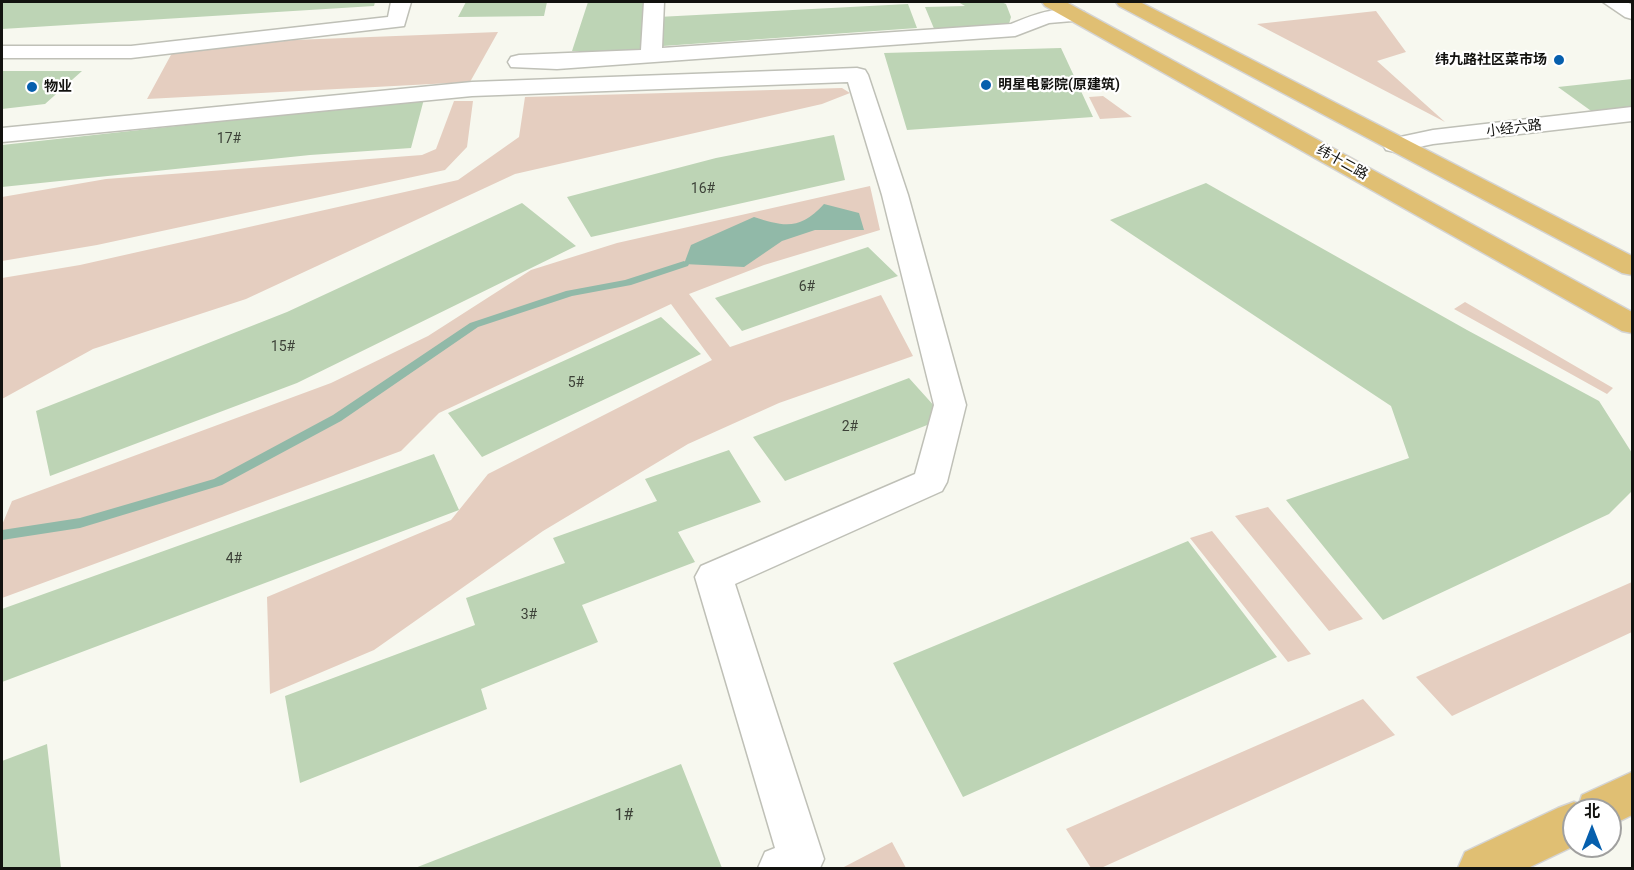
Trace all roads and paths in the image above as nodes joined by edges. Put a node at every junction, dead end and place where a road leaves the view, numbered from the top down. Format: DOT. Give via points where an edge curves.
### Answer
graph roads {
  1 [pos="401,2"];
  2 [pos="654,2"];
  3 [pos="1052,2"];
  4 [pos="1126,2"];
  5 [pos="1613,2"];
  6 [pos="1632,13"];
  7 [pos="1077,16"];
  8 [pos="2,52"];
  9 [pos="651,54"];
  10 [pos="519,62"];
  11 [pos="1632,114"];
  12 [pos="2,135"];
  13 [pos="1395,145"];
  14 [pos="1632,267"];
  15 [pos="1632,324"];
  16 [pos="1562,829"];
  17 [pos="781,868"];
  18 [pos="1481,868"];
  1 -- 8 [label="street" via="397,22 131,52"];
  2 -- 9 [label="street"];
  3 -- 7 [label="main road, 纬十二路"];
  4 -- 13 [label="main road"];
  5 -- 6 [label="street"];
  7 -- 9 [label="street" via="1046,17 1015,30"];
  7 -- 15 [label="main road, 纬十二路"];
  9 -- 10 [label="street"];
  11 -- 13 [label="street, 小经六路" via="1433,137"];
  12 -- 17 [label="street" via="472,89 857,75 895,195 950,405 930,482 714,577 801,859"];
  13 -- 14 [label="main road"];
  16 -- 18 [label="main road"];
}
